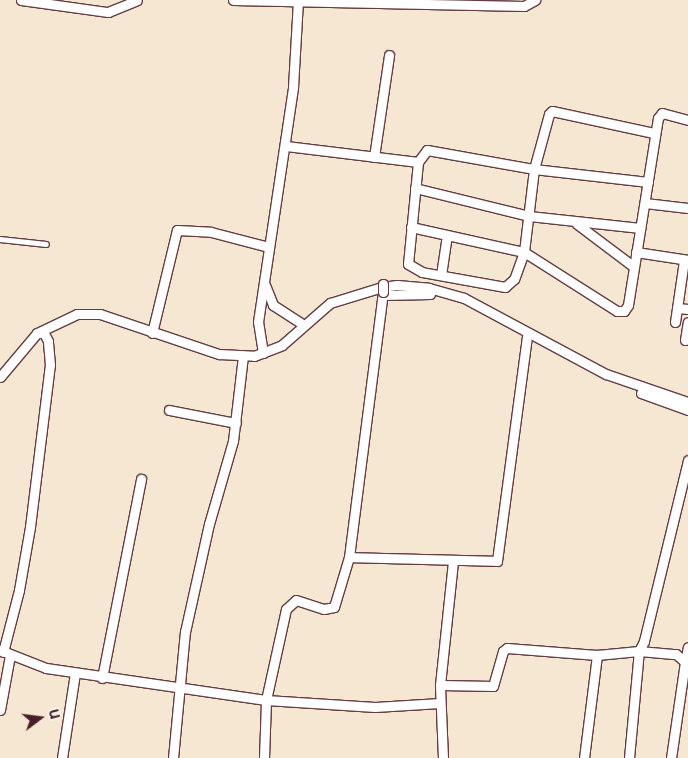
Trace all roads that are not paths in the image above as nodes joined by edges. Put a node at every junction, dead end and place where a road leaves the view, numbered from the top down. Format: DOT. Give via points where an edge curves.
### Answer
graph roads {
  1 [pos="22,0"];
  2 [pos="137,0"];
  3 [pos="234,0"];
  4 [pos="535,0"];
  5 [pos="298,1"];
  6 [pos="389,55"];
  7 [pos="688,120"];
  8 [pos="654,134"];
  9 [pos="286,146"];
  10 [pos="374,157"];
  11 [pos="418,162"];
  12 [pos="534,169"];
  13 [pos="648,182"];
  14 [pos="415,188"];
  15 [pos="645,203"];
  16 [pos="688,208"];
  17 [pos="530,216"];
  18 [pos="576,223"];
  19 [pos="411,227"];
  20 [pos="640,228"];
  21 [pos="447,235"];
  22 [pos="0,239"];
  23 [pos="46,244"];
  24 [pos="269,247"];
  25 [pos="524,252"];
  26 [pos="636,252"];
  27 [pos="686,260"];
  28 [pos="632,266"];
  29 [pos="441,275"];
  30 [pos="264,279"];
  31 [pos="383,289"];
  32 [pos="677,308"];
  33 [pos="688,309"];
  34 [pos="674,322"];
  35 [pos="688,322"];
  36 [pos="302,324"];
  37 [pos="152,333"];
  38 [pos="43,336"];
  39 [pos="527,336"];
  40 [pos="685,340"];
  41 [pos="263,353"];
  42 [pos="243,356"];
  43 [pos="0,377"];
  44 [pos="688,402"];
  45 [pos="169,410"];
  46 [pos="688,410"];
  47 [pos="236,423"];
  48 [pos="688,460"];
  49 [pos="141,479"];
  50 [pos="349,557"];
  51 [pos="453,561"];
  52 [pos="688,647"];
  53 [pos="638,651"];
  54 [pos="4,652"];
  55 [pos="597,655"];
  56 [pos="685,662"];
  57 [pos="75,674"];
  58 [pos="102,678"];
  59 [pos="440,686"];
  60 [pos="178,687"];
  61 [pos="266,700"];
  62 [pos="440,703"];
  63 [pos="0,710"];
  64 [pos="62,758"];
  65 [pos="173,758"];
  66 [pos="264,758"];
  67 [pos="443,758"];
  68 [pos="584,758"];
  69 [pos="629,758"];
  70 [pos="671,758"];
  1 -- 2 [label="street" via="108,12"];
  3 -- 5 [label="street"];
  4 -- 5 [label="street" via="524,6"];
  5 -- 9 [label="street"];
  6 -- 10 [label="street"];
  7 -- 8 [label="street" via="662,114"];
  8 -- 12 [label="street" via="552,111"];
  8 -- 13 [label="street"];
  9 -- 10 [label="street"];
  9 -- 24 [label="street"];
  10 -- 11 [label="street"];
  11 -- 12 [label="street" via="423,153 431,149"];
  11 -- 14 [label="street"];
  12 -- 13 [label="street"];
  12 -- 17 [label="street"];
  13 -- 15 [label="street"];
  14 -- 17 [label="street"];
  14 -- 19 [label="street"];
  15 -- 16 [label="street"];
  15 -- 20 [label="street"];
  17 -- 18 [label="street"];
  17 -- 25 [label="street"];
  18 -- 20 [label="street"];
  18 -- 28 [label="street"];
  19 -- 21 [label="street"];
  19 -- 29 [label="street" via="408,264 422,272"];
  20 -- 26 [label="street"];
  21 -- 25 [label="street"];
  21 -- 29 [label="street"];
  22 -- 23 [label="lane"];
  24 -- 30 [label="street"];
  24 -- 37 [label="street" via="211,232 186,228 177,230"];
  25 -- 28 [label="street" via="620,312 628,305"];
  25 -- 29 [label="street" via="514,279 505,287"];
  26 -- 27 [label="street"];
  26 -- 28 [label="street"];
  27 -- 32 [label="street"];
  30 -- 36 [label="street" via="273,305"];
  30 -- 41 [label="street" via="258,322"];
  31 -- 36 [label="street" via="330,303"];
  31 -- 39 [label="street" via="453,299"];
  31 -- 44 [label="street" via="415,286 451,293 606,374"];
  31 -- 50 [label="street"];
  32 -- 33 [label="street"];
  32 -- 34 [label="street"];
  35 -- 40 [label="street"];
  36 -- 41 [label="street" via="282,345"];
  37 -- 38 [label="street" via="100,314 88,313 66,318"];
  37 -- 42 [label="street" via="219,354"];
  38 -- 43 [label="street"];
  38 -- 54 [label="street" via="50,365 30,526"];
  39 -- 46 [label="street" via="629,389"];
  39 -- 51 [label="street" via="497,561"];
  41 -- 42 [label="street"];
  42 -- 47 [label="street"];
  45 -- 47 [label="street"];
  47 -- 60 [label="street" via="196,578"];
  48 -- 53 [label="street" via="644,641"];
  49 -- 58 [label="street"];
  50 -- 51 [label="street"];
  50 -- 61 [label="street" via="334,607 324,609 296,600 286,609"];
  51 -- 59 [label="street"];
  52 -- 56 [label="street"];
  53 -- 55 [label="street"];
  53 -- 56 [label="street" via="676,654"];
  53 -- 69 [label="street"];
  54 -- 57 [label="street" via="46,668"];
  54 -- 63 [label="street"];
  55 -- 59 [label="street" via="507,648 493,686"];
  55 -- 68 [label="street"];
  56 -- 70 [label="street"];
  57 -- 58 [label="street"];
  57 -- 64 [label="street"];
  58 -- 60 [label="street"];
  59 -- 62 [label="street"];
  60 -- 61 [label="street"];
  60 -- 65 [label="street"];
  61 -- 62 [label="street" via="375,706"];
  61 -- 66 [label="street"];
  62 -- 67 [label="street"];
}
